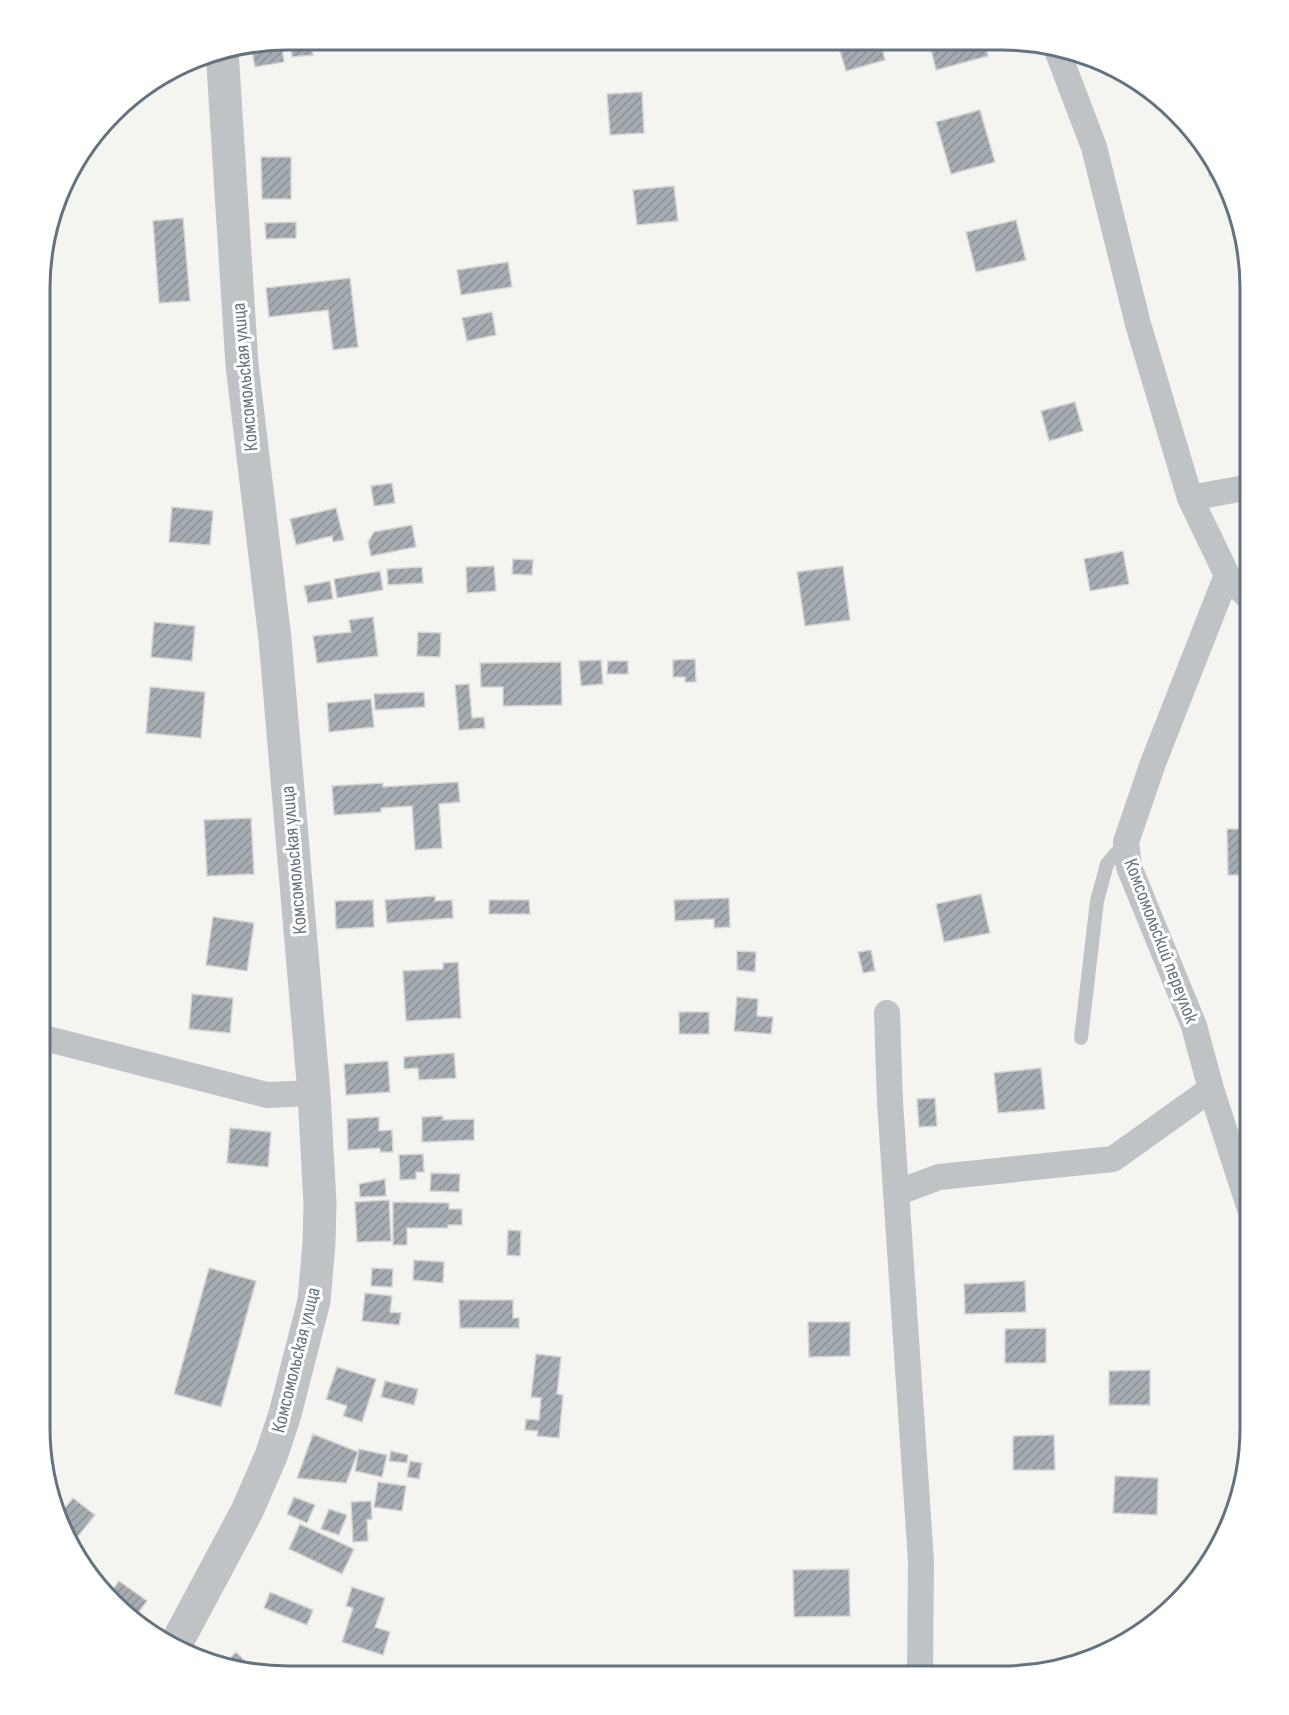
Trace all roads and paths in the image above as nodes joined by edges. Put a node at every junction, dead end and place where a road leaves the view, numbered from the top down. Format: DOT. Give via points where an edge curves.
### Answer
graph roads {
  1 [pos="1060,57"];
  2 [pos="223,59"];
  3 [pos="1240,489"];
  4 [pos="1190,498"];
  5 [pos="1227,575"];
  6 [pos="1240,589"];
  7 [pos="1126,842"];
  8 [pos="887,1013"];
  9 [pos="1081,1038"];
  10 [pos="50,1040"];
  11 [pos="1211,1089"];
  12 [pos="314,1093"];
  13 [pos="1240,1178"];
  14 [pos="897,1193"];
  15 [pos="179,1639"];
  16 [pos="920,1666"];
  1 -- 4 [label="street" via="1094,147 1138,324"];
  2 -- 12 [label="street, Комсомольская улица" via="242,365 275,639"];
  3 -- 4 [label="street"];
  4 -- 5 [label="street"];
  5 -- 6 [label="street"];
  5 -- 7 [label="street, Комсомольский переулок"];
  7 -- 9 [label="lane" via="1107,864 1097,901"];
  7 -- 11 [label="street, Комсомольский переулок" via="1129,867 1194,1026"];
  8 -- 14 [label="street"];
  10 -- 12 [label="street" via="267,1095"];
  11 -- 13 [label="street, Комсомольский переулок"];
  11 -- 14 [label="street" via="1113,1160 939,1177"];
  12 -- 15 [label="street, Комсомольская улица" via="320,1204 319,1253 311,1312 271,1456 247,1511"];
  14 -- 16 [label="street" via="921,1561"];
}
